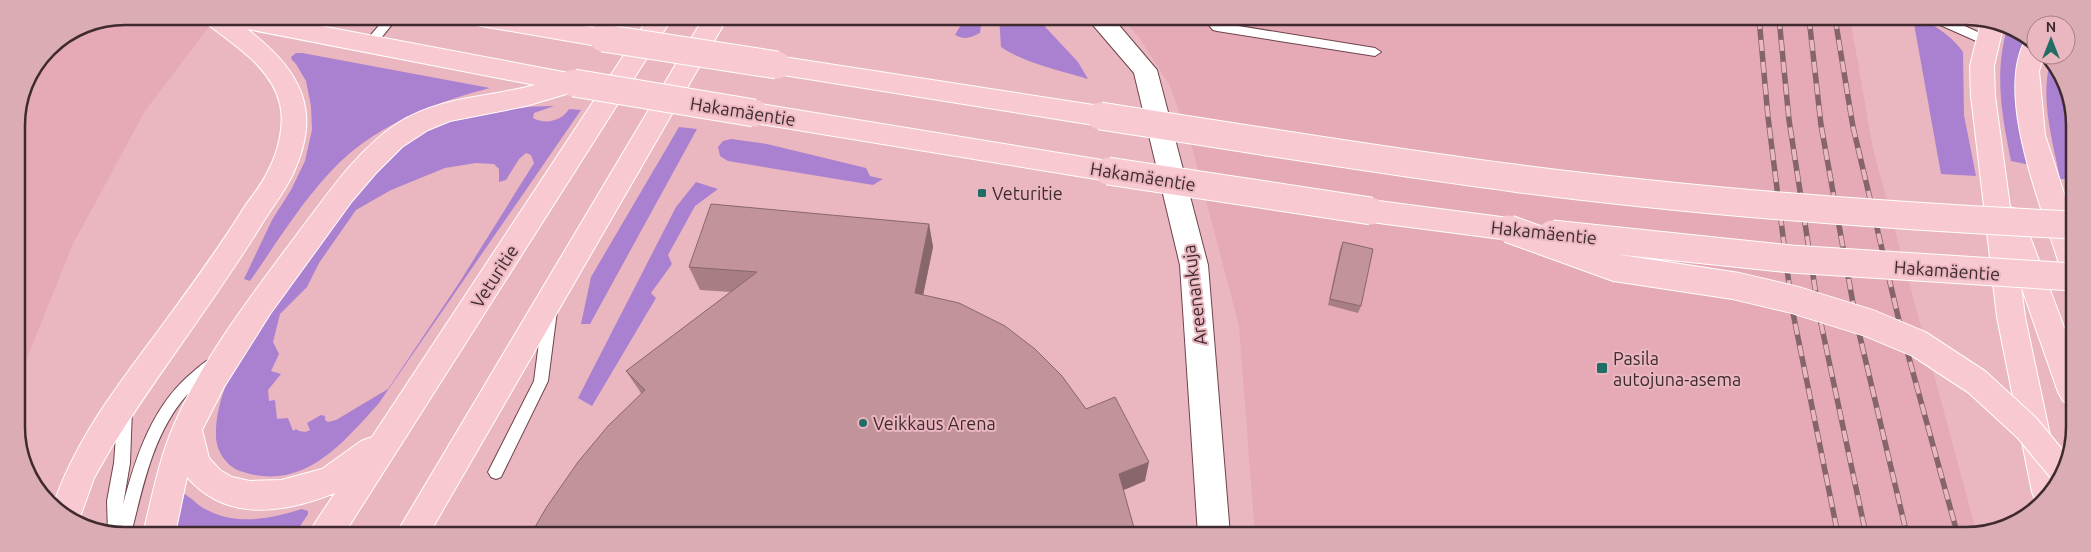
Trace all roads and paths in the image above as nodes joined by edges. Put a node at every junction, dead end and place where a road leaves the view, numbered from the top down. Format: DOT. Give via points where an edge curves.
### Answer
graph roads {
  1 [pos="225,25"];
  2 [pos="269,25"];
  3 [pos="385,25"];
  4 [pos="524,25"];
  5 [pos="581,25"];
  6 [pos="656,25"];
  7 [pos="711,25"];
  8 [pos="1105,25"];
  9 [pos="1215,25"];
  10 [pos="1964,25"];
  11 [pos="1989,31"];
  12 [pos="595,37"];
  13 [pos="369,45"];
  14 [pos="1375,52"];
  15 [pos="2029,65"];
  16 [pos="574,83"];
  17 [pos="1992,165"];
  18 [pos="2066,225"];
  19 [pos="1509,229"];
  20 [pos="2066,242"];
  21 [pos="2066,277"];
  22 [pos="552,298"];
  23 [pos="231,348"];
  24 [pos="2066,374"];
  25 [pos="126,400"];
  26 [pos="187,428"];
  27 [pos="387,439"];
  28 [pos="2058,465"];
  29 [pos="496,472"];
  30 [pos="2046,487"];
  31 [pos="67,508"];
  32 [pos="116,527"];
  33 [pos="124,527"];
  34 [pos="161,527"];
  35 [pos="330,527"];
  36 [pos="416,527"];
  37 [pos="1213,527"];
  1 -- 25 [label="main road" via="257,48 286,83 293,105 288,152 278,177 231,252"];
  2 -- 13 [label="main road, Hakamäentie"];
  3 -- 13 [label="lane"];
  4 -- 12 [label="main road"];
  5 -- 12 [label="main road"];
  6 -- 27 [label="main road, Veturitie"];
  7 -- 22 [label="main road"];
  8 -- 37 [label="street, Areenankuja" via="1145,70 1194,265"];
  9 -- 14 [label="lane"];
  10 -- 11 [label="lane"];
  11 -- 17 [label="main road" via="1982,66"];
  12 -- 18 [label="main road, bridge" via="1523,179 1778,206"];
  13 -- 16 [label="main road, Hakamäentie"];
  15 -- 20 [label="main road" via="2032,135"];
  16 -- 19 [label="main road, Hakamäentie, bridge" via="1108,170"];
  16 -- 23 [label="main road" via="465,108 407,130 372,160 331,209"];
  17 -- 24 [label="main road"];
  17 -- 30 [label="main road" via="2011,317"];
  19 -- 21 [label="main road, Hakamäentie, bridge" via="1790,259"];
  19 -- 28 [label="main road, bridge" via="1618,268 1736,286 1795,300 1869,323 1919,344 1977,382 2027,428"];
  22 -- 29 [label="lane" via="541,381"];
  22 -- 36 [label="main road"];
  23 -- 26 [label="main road"];
  23 -- 33 [label="lane" via="180,392 164,416 145,460"];
  25 -- 31 [label="main road" via="95,447 74,487"];
  25 -- 32 [label="lane" via="122,463 115,501"];
  26 -- 27 [label="main road" via="198,468 221,489 256,496 278,496 334,479"];
  26 -- 34 [label="main road" via="172,474"];
  27 -- 35 [label="main road, Veturitie"];
}
